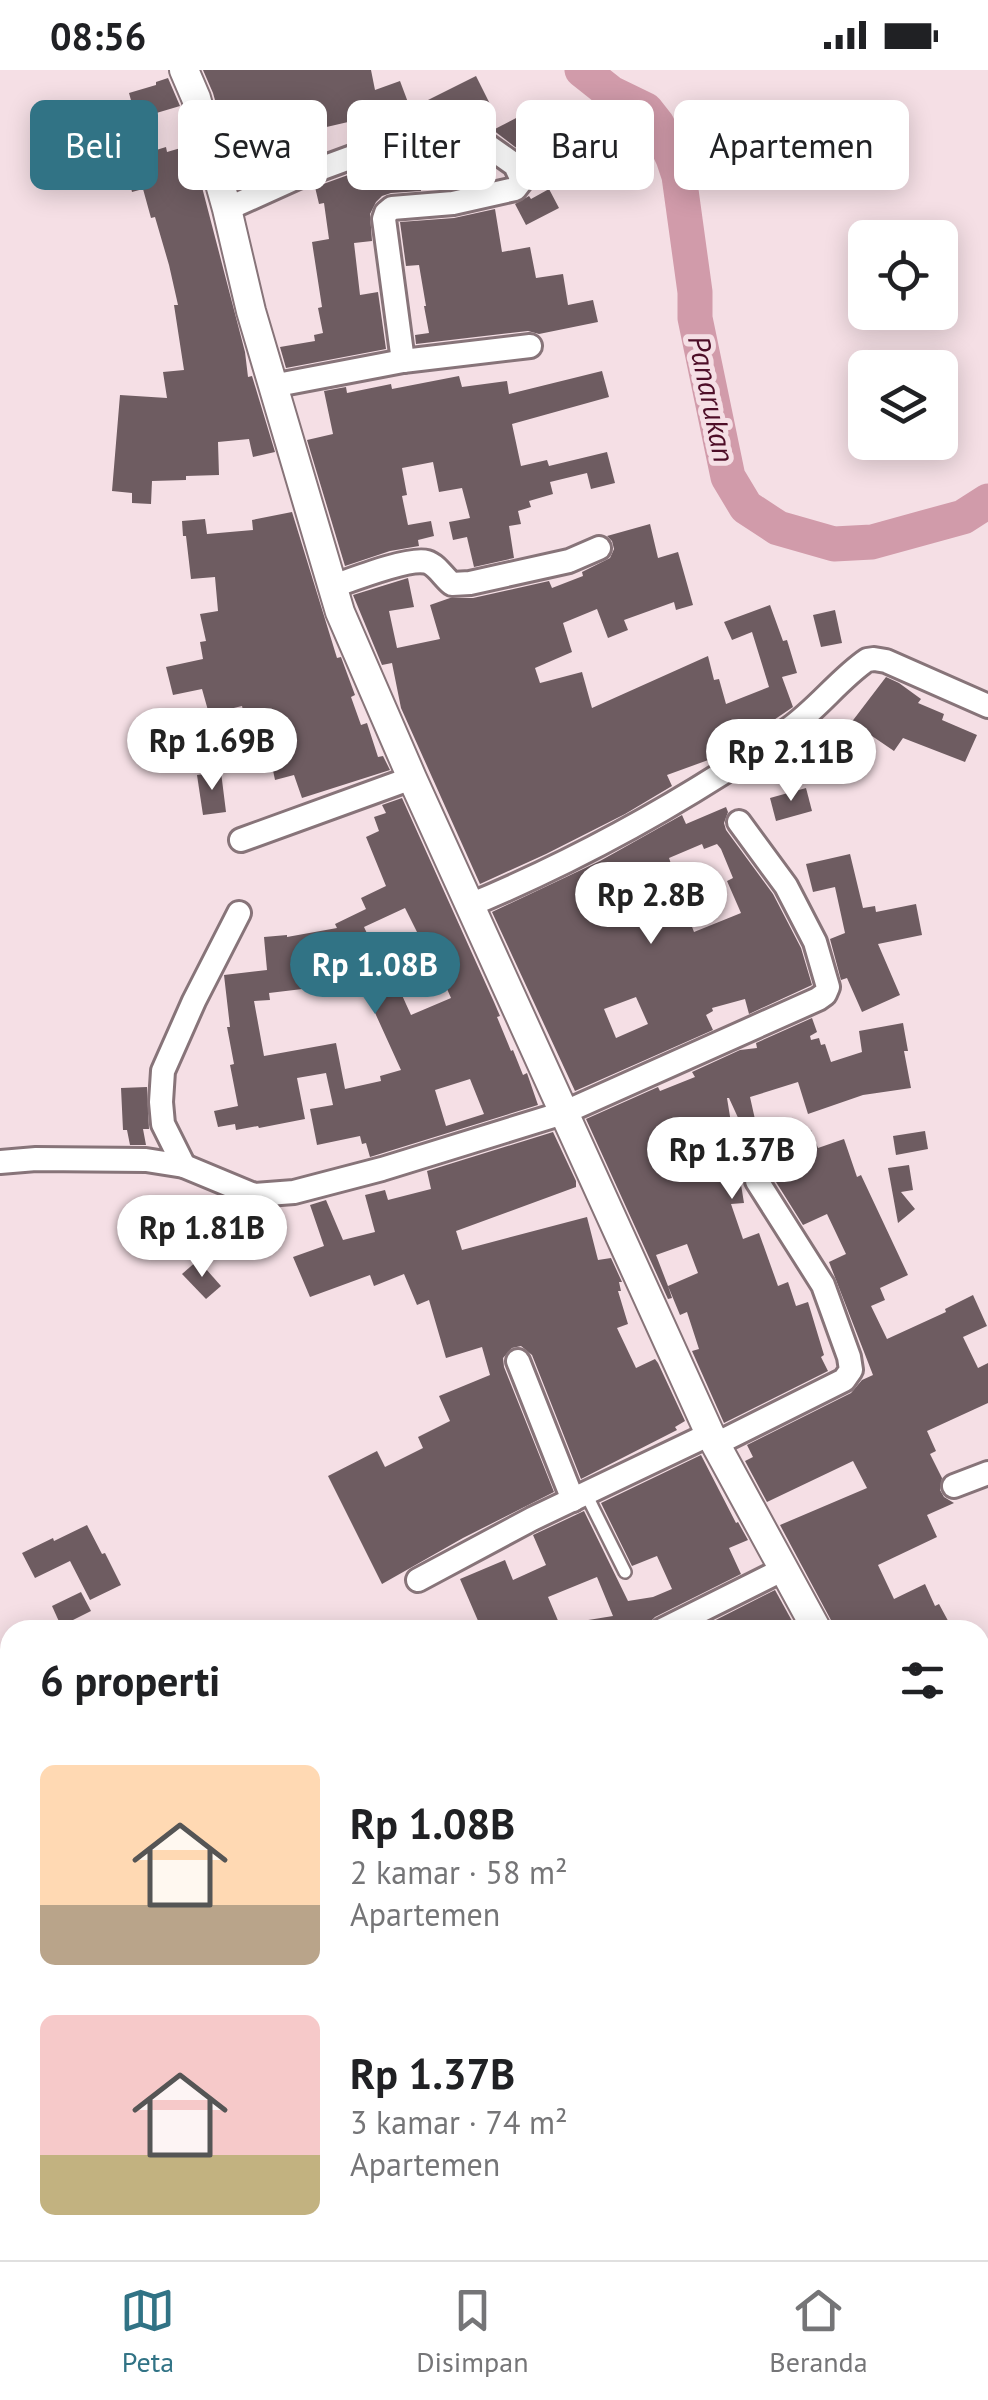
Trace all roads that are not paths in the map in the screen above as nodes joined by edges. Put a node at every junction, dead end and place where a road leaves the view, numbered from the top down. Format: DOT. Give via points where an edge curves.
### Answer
graph roads {
  1 [pos="184,70"];
  2 [pos="228,209"];
  3 [pos="530,346"];
  4 [pos="403,361"];
  5 [pos="272,386"];
  6 [pos="599,548"];
  7 [pos="331,587"];
  8 [pos="988,706"];
  9 [pos="412,778"];
  10 [pos="739,822"];
  11 [pos="242,840"];
  12 [pos="470,905"];
  13 [pos="239,913"];
  14 [pos="563,1113"];
  15 [pos="0,1162"];
  16 [pos="184,1166"];
  17 [pos="757,1181"];
  18 [pos="518,1361"];
  19 [pos="713,1439"];
  20 [pos="988,1473"];
  21 [pos="954,1486"];
  22 [pos="580,1497"];
  23 [pos="782,1570"];
  24 [pos="625,1572"];
  25 [pos="418,1580"];
  26 [pos="682,1620"];
  27 [pos="812,1620"];
  1 -- 2 [label="street"];
  2 -- 4 [label="street" via="439,125 458,126 515,165 522,180 515,189 386,213"];
  2 -- 5 [label="street"];
  3 -- 4 [label="street"];
  4 -- 5 [label="street"];
  5 -- 7 [label="street"];
  6 -- 7 [label="street" via="470,583 452,584 421,562"];
  7 -- 9 [label="street"];
  8 -- 12 [label="street" via="883,660 867,660 790,729 675,803 542,875"];
  9 -- 11 [label="street"];
  9 -- 12 [label="street"];
  10 -- 14 [label="street" via="802,914 826,994"];
  12 -- 14 [label="street"];
  13 -- 16 [label="street" via="164,1071 163,1124"];
  14 -- 16 [label="street" via="294,1192 254,1195"];
  14 -- 19 [label="street"];
  15 -- 16 [label="street" via="146,1160"];
  17 -- 19 [label="street" via="823,1285 851,1370 844,1380"];
  18 -- 22 [label="street"];
  19 -- 22 [label="street"];
  19 -- 23 [label="street"];
  20 -- 21 [label="street"];
  22 -- 24 [label="lane"];
  22 -- 25 [label="street"];
  23 -- 26 [label="street"];
  23 -- 27 [label="street"];
}
